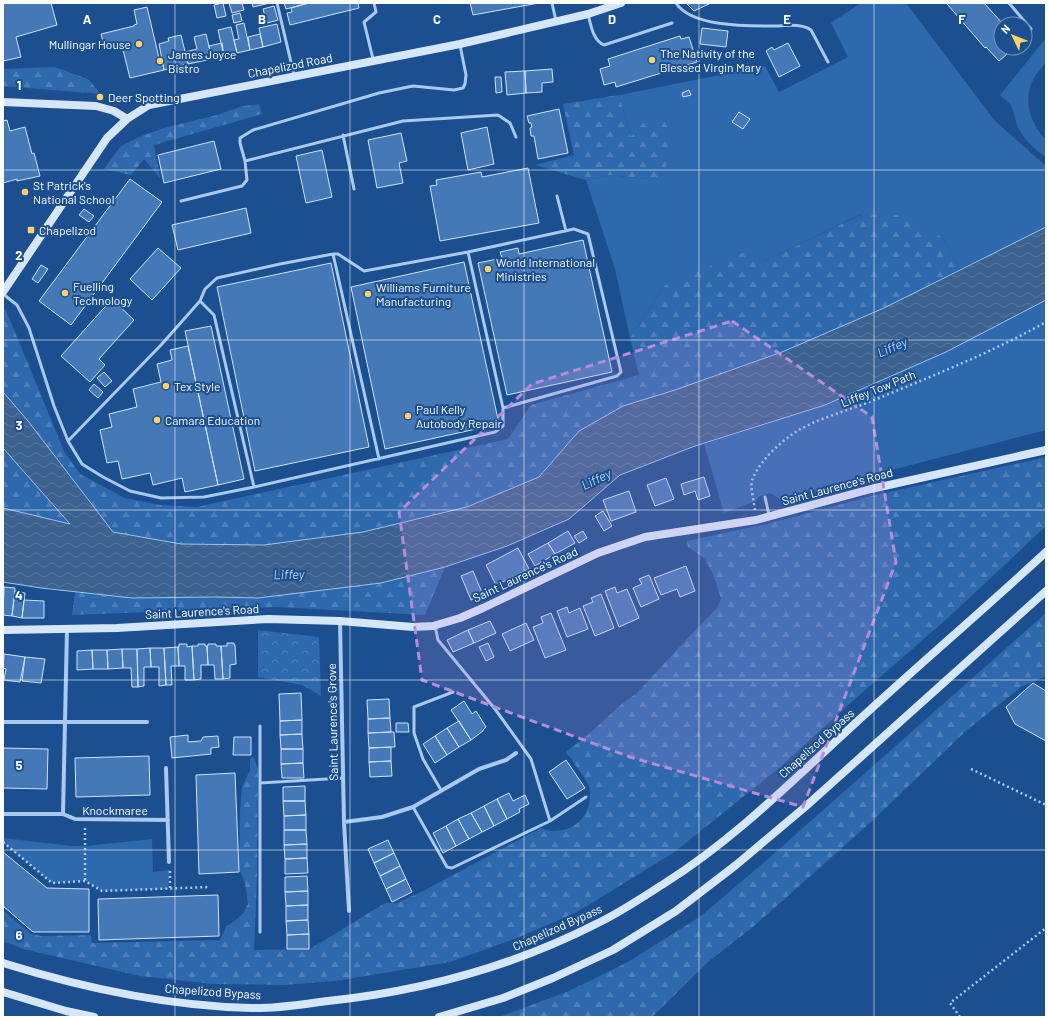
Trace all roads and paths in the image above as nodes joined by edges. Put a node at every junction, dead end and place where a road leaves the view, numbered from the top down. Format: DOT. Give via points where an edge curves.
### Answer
graph roads {
  1 [pos="277,3"];
  2 [pos="374,3"];
  3 [pos="552,3"];
  4 [pos="621,3"];
  5 [pos="676,3"];
  6 [pos="1009,3"];
  7 [pos="588,14"];
  8 [pos="1020,16"];
  9 [pos="557,22"];
  10 [pos="672,23"];
  11 [pos="460,44"];
  12 [pos="374,61"];
  13 [pos="828,62"];
  14 [pos="294,77"];
  15 [pos="3,102"];
  16 [pos="127,119"];
  17 [pos="344,136"];
  18 [pos="516,137"];
  19 [pos="245,161"];
  20 [pos="354,189"];
  21 [pos="557,196"];
  22 [pos="181,201"];
  23 [pos="566,230"];
  24 [pos="468,252"];
  25 [pos="333,254"];
  26 [pos="3,293"];
  27 [pos="200,301"];
  28 [pos="1046,322"];
  29 [pos="503,408"];
  30 [pos="68,441"];
  31 [pos="1046,450"];
  32 [pos="379,459"];
  33 [pos="254,487"];
  34 [pos="765,497"];
  35 [pos="754,502"];
  36 [pos="770,517"];
  37 [pos="1046,552"];
  38 [pos="1046,591"];
  39 [pos="340,621"];
  40 [pos="435,625"];
  41 [pos="67,628"];
  42 [pos="3,630"];
  43 [pos="453,692"];
  44 [pos="3,722"];
  45 [pos="65,722"];
  46 [pos="147,722"];
  47 [pos="260,726"];
  48 [pos="516,753"];
  49 [pos="166,768"];
  50 [pos="971,769"];
  51 [pos="343,778"];
  52 [pos="260,783"];
  53 [pos="442,790"];
  54 [pos="586,797"];
  55 [pos="1046,805"];
  56 [pos="413,807"];
  57 [pos="3,814"];
  58 [pos="63,814"];
  59 [pos="84,820"];
  60 [pos="168,820"];
  61 [pos="550,821"];
  62 [pos="344,822"];
  63 [pos="3,842"];
  64 [pos="169,862"];
  65 [pos="85,881"];
  66 [pos="210,887"];
  67 [pos="170,889"];
  68 [pos="349,911"];
  69 [pos="1046,928"];
  70 [pos="260,932"];
  71 [pos="3,963"];
  72 [pos="3,992"];
  73 [pos="94,1017"];
  74 [pos="439,1017"];
  75 [pos="960,1017"];
  1 -- 14 [label="lane"];
  2 -- 12 [label="lane" via="376,12 364,22"];
  3 -- 9 [label="lane"];
  4 -- 7 [label="main road, Chapelizod Road"];
  5 -- 13 [label="lane" via="697,19 719,23 807,28 811,30"];
  6 -- 8 [label="lane"];
  7 -- 9 [label="main road, Chapelizod Road"];
  7 -- 10 [label="lane" via="595,37 604,45"];
  9 -- 11 [label="main road, Chapelizod Road"];
  11 -- 12 [label="main road, Chapelizod Road"];
  11 -- 19 [label="lane" via="466,75 466,84 463,88 454,90 412,86 379,93 253,130 240,138"];
  12 -- 14 [label="main road, Chapelizod Road"];
  14 -- 16 [label="main road, Chapelizod Road" via="150,105"];
  15 -- 16 [label="main road" via="96,106 114,111"];
  16 -- 26 [label="main road, Chapelizod Road" via="107,138"];
  17 -- 18 [label="lane" via="402,121 498,115 510,123"];
  17 -- 19 [label="lane"];
  17 -- 20 [label="lane"];
  19 -- 22 [label="lane" via="247,180 242,186"];
  21 -- 23 [label="lane"];
  23 -- 24 [label="lane"];
  23 -- 29 [label="lane" via="574,229 588,234 621,372 617,376"];
  24 -- 25 [label="lane" via="364,271 338,254"];
  24 -- 29 [label="lane"];
  25 -- 27 [label="lane" via="217,278 205,289"];
  25 -- 32 [label="lane"];
  26 -- 30 [label="lane" via="17,305 29,328"];
  27 -- 30 [label="lane"];
  27 -- 33 [label="lane" via="214,315"];
  28 -- 35 [label="path, Liffey Tow Path" via="963,362 815,422 795,433 777,446 763,461 752,481"];
  29 -- 32 [label="lane" via="503,426 495,432"];
  30 -- 33 [label="lane" via="82,464 123,488 146,495 161,498 204,497"];
  31 -- 36 [label="main road, Saint Laurence's Road" via="871,489"];
  32 -- 33 [label="lane"];
  34 -- 36 [label="lane"];
  36 -- 40 [label="main road, Saint Laurence's Road" via="645,537 598,553 483,608"];
  37 -- 71 [label="main road, Chapelizod Bypass" via="758,812 709,853 667,882 600,922 546,947 487,969 421,986 362,998 253,1008 193,1004 125,994 50,978"];
  38 -- 74 [label="main road" via="805,807 676,911 613,950 553,978 503,998"];
  39 -- 40 [label="main road, Saint Laurence's Road" via="413,627"];
  39 -- 41 [label="main road, Saint Laurence's Road" via="268,619 117,628"];
  39 -- 51 [label="street, Saint Laurence's Grove"];
  40 -- 61 [label="lane" via="438,640 495,709 531,759"];
  41 -- 42 [label="main road, Saint Laurence's Road"];
  41 -- 45 [label="street"];
  43 -- 53 [label="lane" via="414,707 414,733 423,759"];
  44 -- 45 [label="street"];
  45 -- 46 [label="street"];
  45 -- 58 [label="street"];
  47 -- 52 [label="lane"];
  48 -- 53 [label="street" via="506,760 479,769"];
  49 -- 60 [label="street"];
  50 -- 55 [label="path"];
  51 -- 52 [label="lane"];
  51 -- 62 [label="street, Saint Laurence's Grove"];
  52 -- 70 [label="lane"];
  53 -- 56 [label="street"];
  54 -- 61 [label="lane"];
  56 -- 61 [label="lane" via="447,867 452,868"];
  56 -- 62 [label="street" via="382,818"];
  57 -- 58 [label="street, Knockmaree"];
  58 -- 59 [label="street, Knockmaree"];
  59 -- 60 [label="street, Knockmaree"];
  59 -- 65 [label="path"];
  60 -- 64 [label="street"];
  62 -- 68 [label="street, Saint Laurence's Grove"];
  63 -- 65 [label="path" via="52,883"];
  64 -- 67 [label="path"];
  65 -- 67 [label="path" via="102,891"];
  66 -- 67 [label="path"];
  69 -- 75 [label="path" via="950,1003"];
  72 -- 73 [label="main road"];
}
